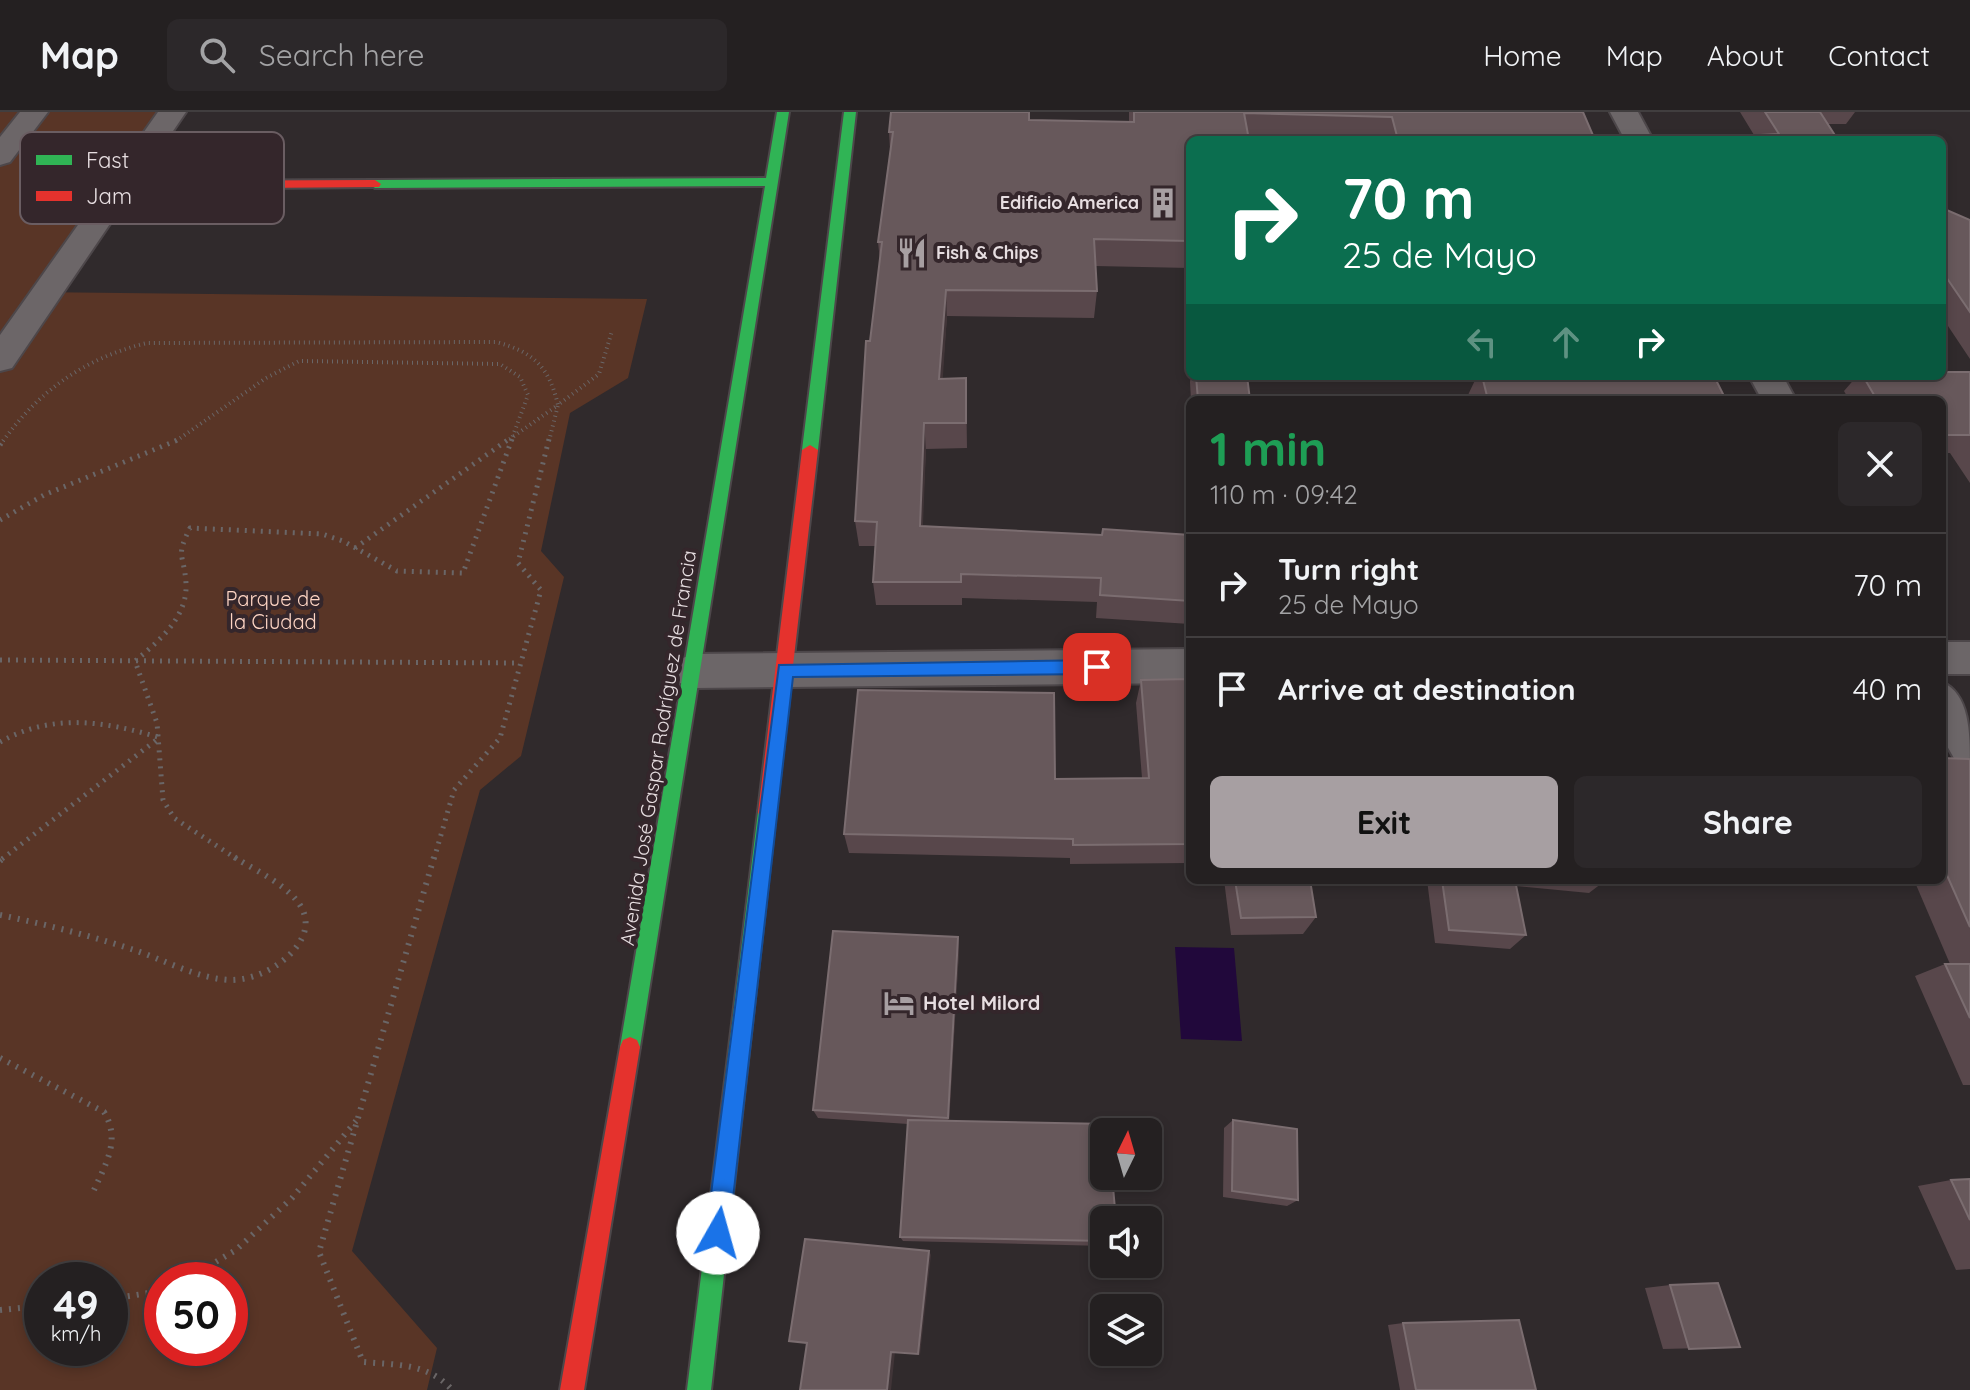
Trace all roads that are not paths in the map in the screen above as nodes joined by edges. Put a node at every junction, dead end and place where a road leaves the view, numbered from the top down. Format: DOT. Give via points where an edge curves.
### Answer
graph roads {
  1 [pos="34,112"];
  2 [pos="172,112"];
  3 [pos="783,112"];
  4 [pos="850,112"];
  5 [pos="1624,112"];
  6 [pos="158,132"];
  7 [pos="1637,136"];
  8 [pos="0,156"];
  9 [pos="772,182"];
  10 [pos="284,184"];
  11 [pos="94,224"];
  12 [pos="0,360"];
  13 [pos="1946,658"];
  14 [pos="1970,658"];
  15 [pos="1186,666"];
  16 [pos="785,670"];
  17 [pos="694,671"];
  18 [pos="1946,706"];
  19 [pos="1970,747"];
  20 [pos="572,1390"];
  21 [pos="699,1390"];
  1 -- 8 [label="street"];
  2 -- 6 [label="street"];
  3 -- 9 [label="main road, Avenida José Gaspar Rodríguez de Francia"];
  4 -- 16 [label="main road"];
  5 -- 7 [label="street"];
  9 -- 10 [label="main road"];
  9 -- 17 [label="main road, Avenida José Gaspar Rodríguez de Francia"];
  11 -- 12 [label="street"];
  13 -- 14 [label="street"];
  15 -- 16 [label="street"];
  16 -- 17 [label="street"];
  16 -- 21 [label="main road"];
  17 -- 20 [label="main road, Avenida José Gaspar Rodríguez de Francia"];
  18 -- 19 [label="street"];
}
